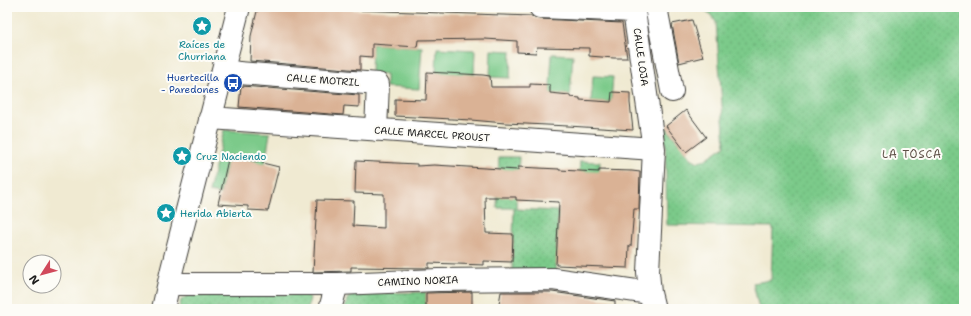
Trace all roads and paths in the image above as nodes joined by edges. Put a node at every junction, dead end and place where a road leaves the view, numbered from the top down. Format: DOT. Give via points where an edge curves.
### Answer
graph roads {
  1 [pos="239,7"];
  2 [pos="540,7"];
  3 [pos="656,7"];
  4 [pos="223,70"];
  5 [pos="672,91"];
  6 [pos="210,118"];
  7 [pos="376,130"];
  8 [pos="654,149"];
  9 [pos="169,284"];
  10 [pos="338,284"];
  11 [pos="652,301"];
  12 [pos="163,309"];
  13 [pos="330,309"];
  1 -- 4 [label="street"];
  2 -- 8 [label="street, CALLE LOJA" via="634,11"];
  3 -- 5 [label="street"];
  4 -- 6 [label="street"];
  4 -- 7 [label="street, CALLE MOTRIL" via="378,84"];
  6 -- 7 [label="street, CALLE MARCEL PROUST"];
  6 -- 9 [label="street"];
  7 -- 8 [label="street, CALLE MARCEL PROUST"];
  8 -- 11 [label="street" via="648,272"];
  9 -- 10 [label="street, CAMINO NORIA"];
  9 -- 12 [label="street"];
  10 -- 11 [label="street, CAMINO NORIA" via="553,279"];
  10 -- 13 [label="street"];
}
